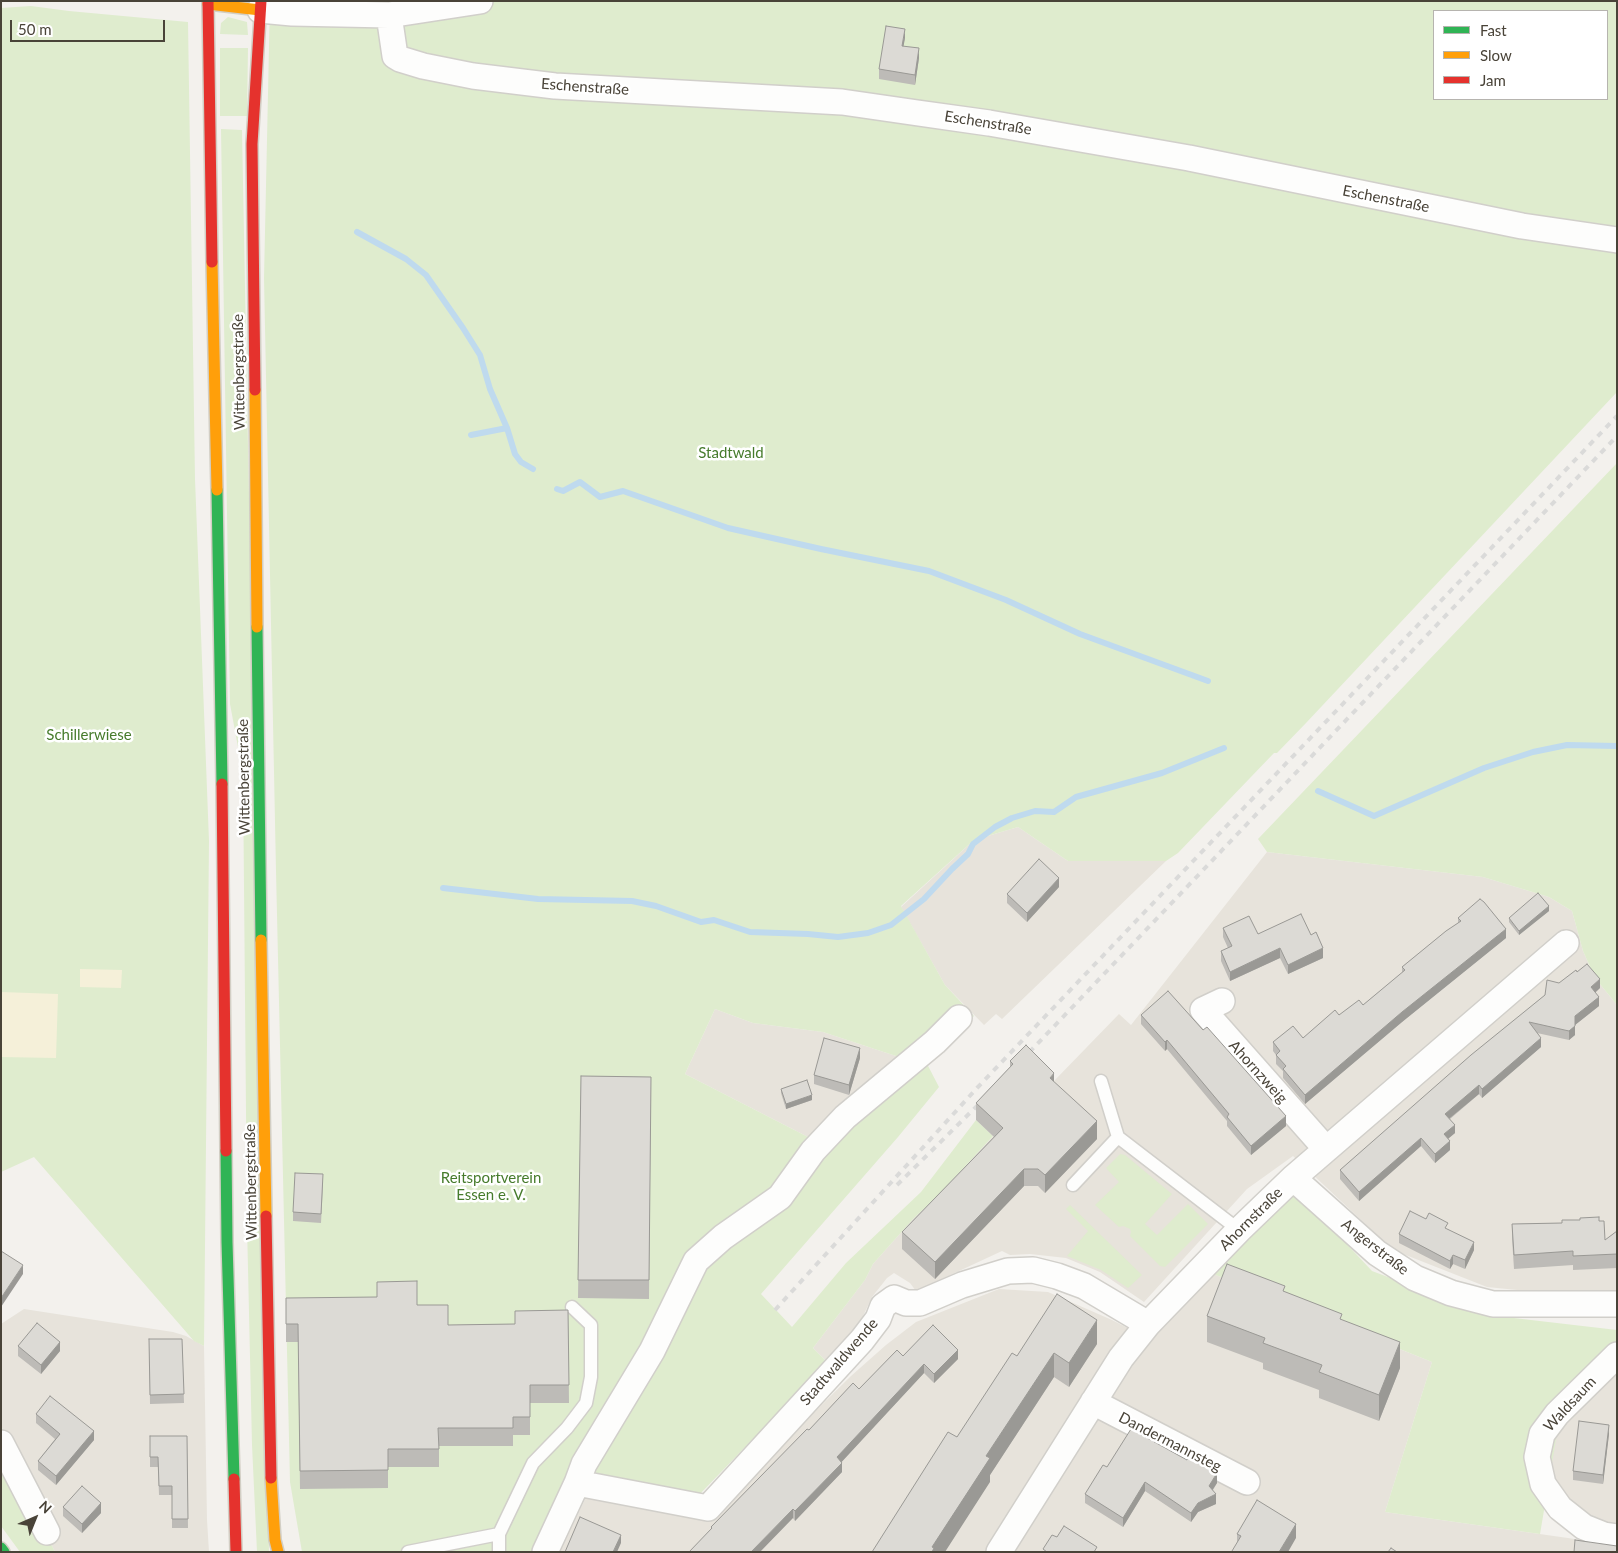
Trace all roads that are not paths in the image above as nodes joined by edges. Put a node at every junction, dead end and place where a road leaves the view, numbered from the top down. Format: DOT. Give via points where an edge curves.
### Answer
graph roads {
  1 [pos="480,1"];
  2 [pos="202,2"];
  3 [pos="261,6"];
  4 [pos="389,15"];
  5 [pos="1617,240"];
  6 [pos="1566,943"];
  7 [pos="1222,1001"];
  8 [pos="959,1018"];
  9 [pos="1100,1081"];
  10 [pos="1118,1137"];
  11 [pos="1326,1149"];
  12 [pos="1293,1178"];
  13 [pos="1073,1185"];
  14 [pos="1239,1230"];
  15 [pos="1617,1304"];
  16 [pos="572,1307"];
  17 [pos="1148,1324"];
  18 [pos="1617,1355"];
  19 [pos="1093,1402"];
  20 [pos="1,1443"];
  21 [pos="1247,1482"];
  22 [pos="577,1483"];
  23 [pos="47,1532"];
  24 [pos="499,1534"];
  25 [pos="1617,1537"];
  26 [pos="1,1548"];
  27 [pos="4,1552"];
  28 [pos="236,1552"];
  29 [pos="278,1552"];
  30 [pos="408,1552"];
  31 [pos="500,1552"];
  32 [pos="544,1552"];
  33 [pos="999,1552"];
  1 -- 4 [label="street"];
  2 -- 3 [label="main road"];
  2 -- 28 [label="main road, Wittenbergstraße" via="223,827 227,1242"];
  3 -- 4 [label="street" via="292,13"];
  3 -- 29 [label="main road, Wittenbergstraße" via="252,164 259,832 271,1479"];
  4 -- 5 [label="street, Eschenstraße" via="395,56 473,76 555,86 842,102 880,107 1180,156 1503,222"];
  6 -- 11 [label="street, Ahornstraße"];
  7 -- 11 [label="street, Ahornzweig" via="1203,1010"];
  8 -- 22 [label="street" via="845,1117 813,1151 780,1197 723,1237 696,1261 652,1351 584,1464"];
  9 -- 10 [label="lane"];
  10 -- 13 [label="lane"];
  10 -- 14 [label="lane"];
  11 -- 12 [label="street, Ahornstraße"];
  12 -- 14 [label="street, Ahornstraße"];
  12 -- 15 [label="street, Angerstraße" via="1377,1253 1415,1278 1452,1293 1493,1304"];
  14 -- 17 [label="street, Ahornstraße"];
  16 -- 24 [label="lane" via="590,1325 591,1377 586,1403 533,1463"];
  17 -- 19 [label="street, Ahornstraße"];
  17 -- 22 [label="street, Stadtwaldwende" via="1084,1286 1033,1270 1008,1271 962,1285 920,1303 906,1303 894,1298 883,1306 878,1319 862,1340 708,1508"];
  18 -- 25 [label="street, Waldsaum" via="1557,1414 1542,1434 1536,1456 1543,1484 1560,1508 1584,1528"];
  19 -- 21 [label="street, Dandermannsteg"];
  19 -- 33 [label="street, Ahornstraße"];
  20 -- 23 [label="street"];
  22 -- 32 [label="street"];
  24 -- 30 [label="lane"];
  24 -- 31 [label="lane"];
  26 -- 27 [label="main road"];
}
